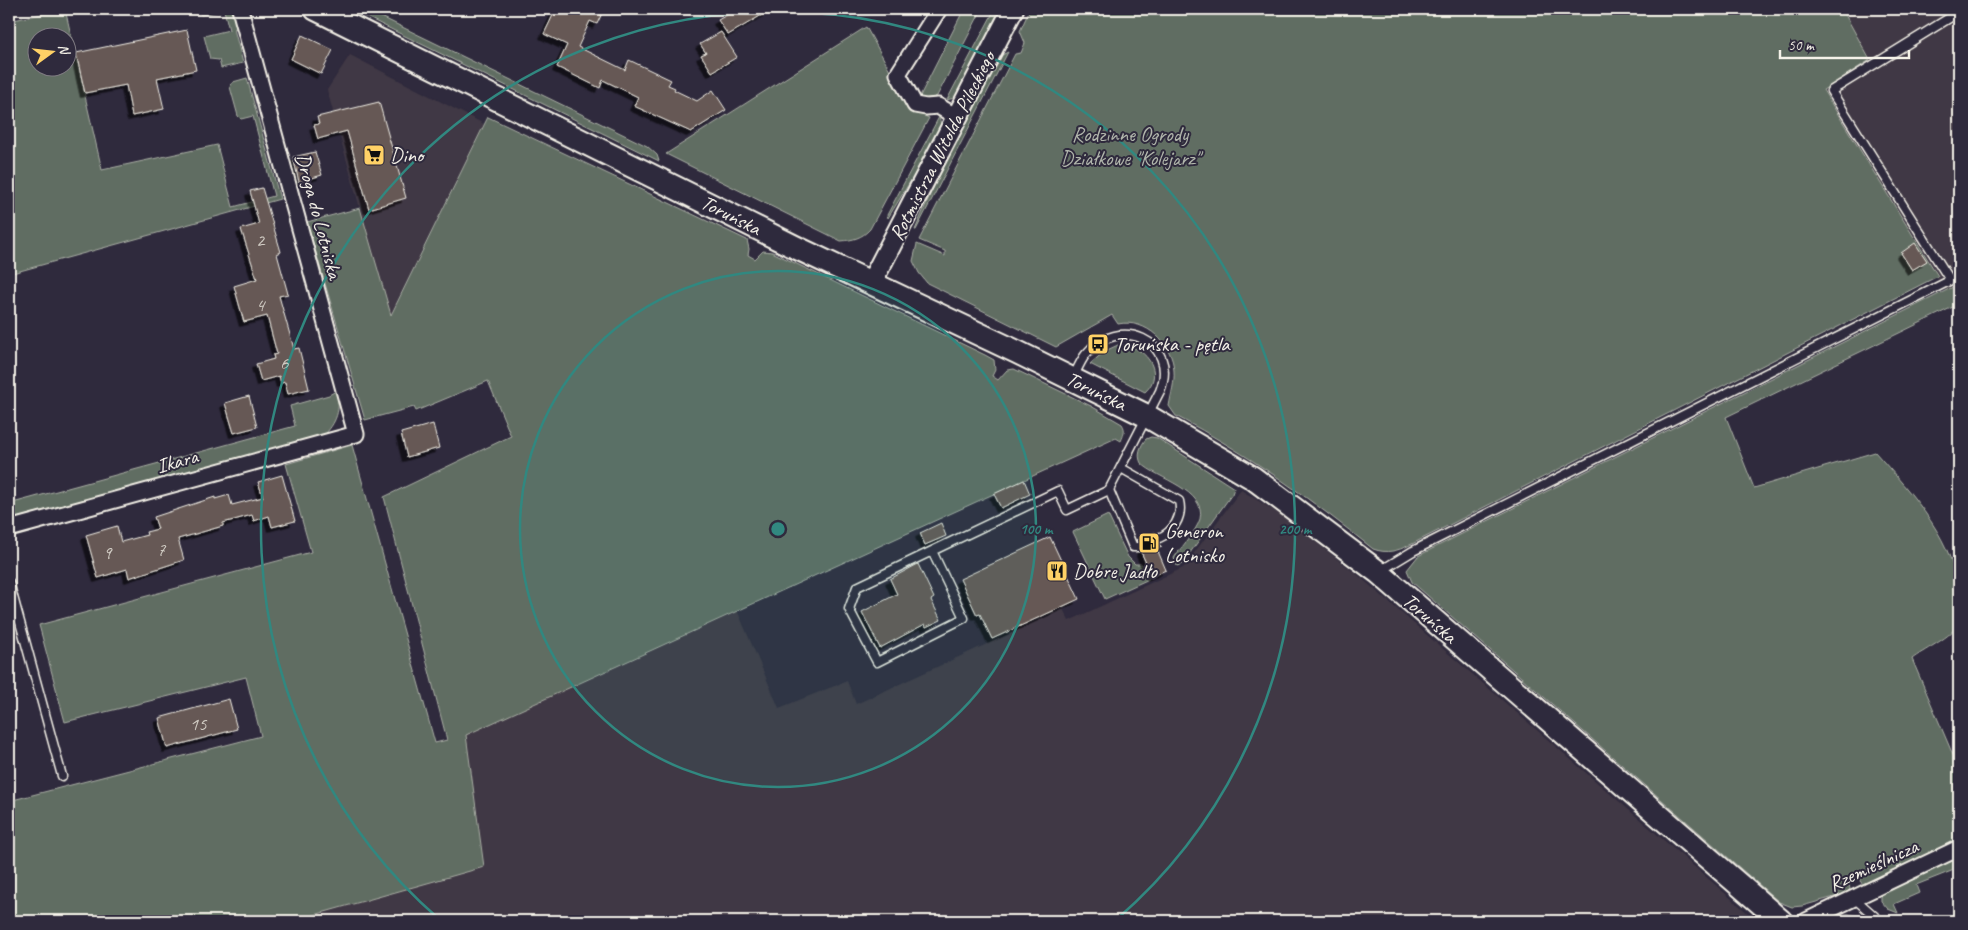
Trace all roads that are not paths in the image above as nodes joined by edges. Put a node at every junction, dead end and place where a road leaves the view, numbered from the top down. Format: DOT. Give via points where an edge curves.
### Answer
graph roads {
  1 [pos="240,9"];
  2 [pos="316,9"];
  3 [pos="939,9"];
  4 [pos="1013,9"];
  5 [pos="1959,12"];
  6 [pos="957,117"];
  7 [pos="1959,276"];
  8 [pos="1950,280"];
  9 [pos="872,283"];
  10 [pos="1073,379"];
  11 [pos="1147,416"];
  12 [pos="356,434"];
  13 [pos="1121,468"];
  14 [pos="1109,490"];
  15 [pos="9,530"];
  16 [pos="1160,538"];
  17 [pos="1138,547"];
  18 [pos="932,551"];
  19 [pos="1378,572"];
  20 [pos="9,582"];
  21 [pos="62,776"];
  22 [pos="1959,848"];
  23 [pos="1854,898"];
  24 [pos="1781,921"];
  25 [pos="1806,921"];
  26 [pos="1880,921"];
  1 -- 12 [label="street, Droga do Lotniska"];
  2 -- 9 [label="main road, Toruńska"];
  3 -- 6 [label="street" via="898,74 915,105 938,106"];
  4 -- 6 [label="street, Rotmistrza Witolda Pileckiego"];
  5 -- 8 [label="lane" via="1831,91"];
  6 -- 9 [label="street, Rotmistrza Witolda Pileckiego"];
  7 -- 8 [label="lane"];
  8 -- 19 [label="lane" via="1431,542"];
  9 -- 10 [label="main road, Toruńska"];
  10 -- 11 [label="main road, Toruńska"];
  10 -- 11 [label="lane" via="1086,354 1098,344 1118,335 1140,337 1153,345 1163,367 1162,384"];
  11 -- 13 [label="lane"];
  11 -- 19 [label="main road, Toruńska" via="1253,478"];
  12 -- 15 [label="street, Ikara"];
  13 -- 14 [label="lane"];
  13 -- 16 [label="lane" via="1179,501 1180,512 1170,533"];
  14 -- 17 [label="lane" via="1133,547"];
  14 -- 18 [label="lane" via="1067,510 1058,491"];
  18 -- 18 [label="lane" via="964,618 877,662 849,609 857,587"];
  19 -- 24 [label="main road, Toruńska"];
  20 -- 21 [label="lane"];
  22 -- 23 [label="street, Rzemieślnicza"];
  23 -- 25 [label="street, Rzemieślnicza"];
  23 -- 26 [label="lane"];
}
